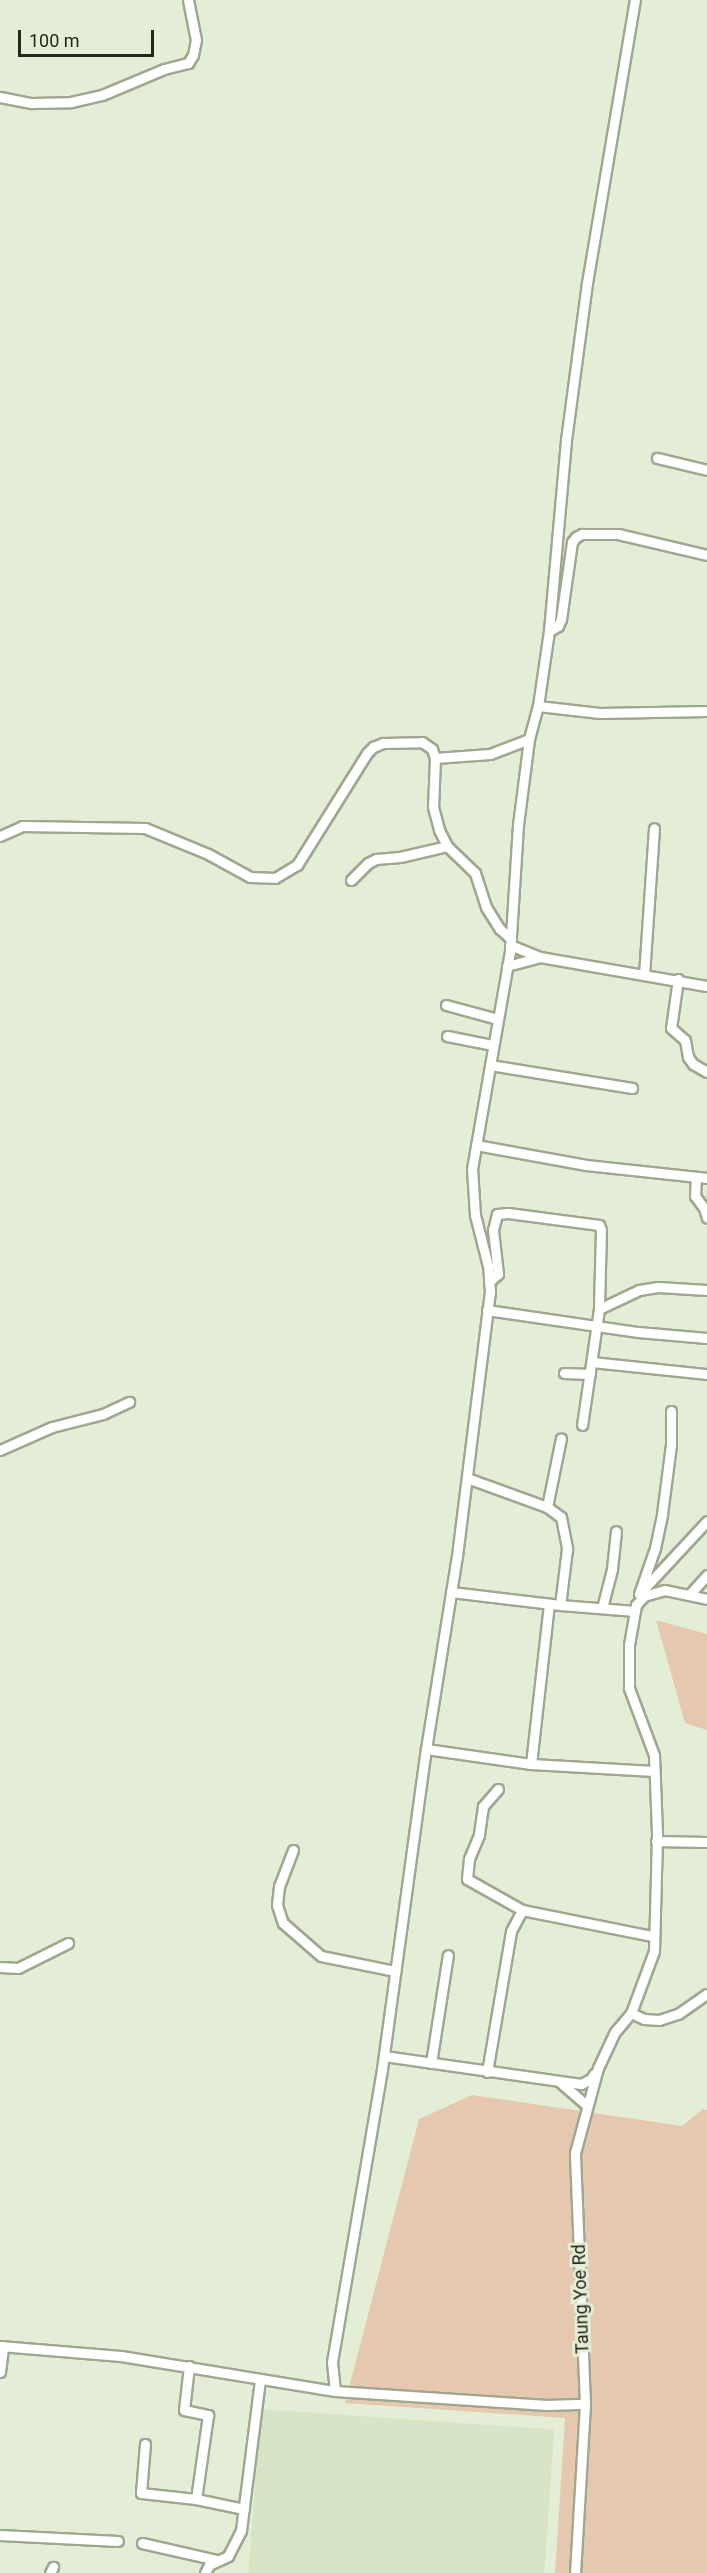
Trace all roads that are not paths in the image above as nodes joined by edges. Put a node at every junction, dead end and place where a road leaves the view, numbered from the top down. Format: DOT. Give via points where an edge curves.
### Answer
graph roads {
  1 [pos="188,0"];
  2 [pos="635,0"];
  3 [pos="0,97"];
  4 [pos="657,458"];
  5 [pos="707,470"];
  6 [pos="707,555"];
  7 [pos="549,631"];
  8 [pos="538,706"];
  9 [pos="707,711"];
  10 [pos="529,739"];
  11 [pos="435,758"];
  12 [pos="654,828"];
  13 [pos="0,836"];
  14 [pos="447,846"];
  15 [pos="351,880"];
  16 [pos="511,942"];
  17 [pos="540,957"];
  18 [pos="507,966"];
  19 [pos="644,975"];
  20 [pos="678,979"];
  21 [pos="707,986"];
  22 [pos="446,1005"];
  23 [pos="498,1020"];
  24 [pos="447,1036"];
  25 [pos="494,1045"];
  26 [pos="490,1065"];
  27 [pos="707,1071"];
  28 [pos="632,1088"];
  29 [pos="476,1145"];
  30 [pos="696,1177"];
  31 [pos="707,1178"];
  32 [pos="707,1218"];
  33 [pos="489,1282"];
  34 [pos="707,1290"];
  35 [pos="599,1309"];
  36 [pos="488,1310"];
  37 [pos="597,1326"];
  38 [pos="707,1338"];
  39 [pos="592,1362"];
  40 [pos="564,1373"];
  41 [pos="590,1374"];
  42 [pos="707,1374"];
  43 [pos="129,1402"];
  44 [pos="671,1412"];
  45 [pos="582,1425"];
  46 [pos="561,1438"];
  47 [pos="0,1450"];
  48 [pos="467,1478"];
  49 [pos="547,1507"];
  50 [pos="707,1521"];
  51 [pos="616,1531"];
  52 [pos="707,1575"];
  53 [pos="452,1592"];
  54 [pos="689,1595"];
  55 [pos="640,1597"];
  56 [pos="707,1599"];
  57 [pos="549,1604"];
  58 [pos="560,1605"];
  59 [pos="602,1608"];
  60 [pos="635,1611"];
  61 [pos="426,1749"];
  62 [pos="531,1764"];
  63 [pos="654,1771"];
  64 [pos="498,1789"];
  65 [pos="656,1841"];
  66 [pos="707,1842"];
  67 [pos="293,1850"];
  68 [pos="522,1910"];
  69 [pos="652,1936"];
  70 [pos="68,1943"];
  71 [pos="448,1955"];
  72 [pos="0,1967"];
  73 [pos="395,1971"];
  74 [pos="707,1994"];
  75 [pos="631,2013"];
  76 [pos="384,2056"];
  77 [pos="431,2063"];
  78 [pos="597,2068"];
  79 [pos="487,2072"];
  80 [pos="557,2080"];
  81 [pos="586,2105"];
  82 [pos="1,2346"];
  83 [pos="189,2366"];
  84 [pos="0,2372"];
  85 [pos="260,2379"];
  86 [pos="335,2391"];
  87 [pos="585,2404"];
  88 [pos="145,2444"];
  89 [pos="196,2499"];
  90 [pos="244,2510"];
  91 [pos="0,2535"];
  92 [pos="118,2541"];
  93 [pos="142,2543"];
  94 [pos="216,2560"];
  95 [pos="205,2573"];
  96 [pos="576,2573"];
  1 -- 3 [label="street" via="196,40 188,63 102,95 71,102 32,103"];
  2 -- 7 [label="street" via="587,283 566,440"];
  4 -- 5 [label="street"];
  6 -- 7 [label="street" via="618,534 582,534 572,542 561,619"];
  7 -- 8 [label="street"];
  8 -- 9 [label="street" via="600,713"];
  8 -- 10 [label="street"];
  10 -- 11 [label="street" via="490,754"];
  10 -- 16 [label="street" via="518,825"];
  11 -- 13 [label="street" via="432,749 422,742 383,743 374,747 297,866 275,878 250,877 208,854 145,828 22,826"];
  11 -- 14 [label="street" via="433,807"];
  12 -- 19 [label="street"];
  14 -- 15 [label="street" via="376,859"];
  14 -- 16 [label="street" via="475,873 486,907"];
  16 -- 17 [label="street"];
  16 -- 18 [label="street"];
  17 -- 18 [label="street"];
  17 -- 19 [label="street"];
  18 -- 23 [label="street"];
  19 -- 20 [label="street"];
  20 -- 21 [label="street"];
  20 -- 27 [label="street" via="671,1028 685,1040 693,1064"];
  22 -- 23 [label="street"];
  23 -- 25 [label="street"];
  24 -- 25 [label="street"];
  25 -- 26 [label="street"];
  26 -- 28 [label="street"];
  26 -- 29 [label="street"];
  29 -- 30 [label="street" via="586,1165"];
  29 -- 33 [label="street" via="472,1169 475,1215"];
  30 -- 31 [label="street"];
  30 -- 32 [label="street" via="694,1196"];
  33 -- 35 [label="street" via="498,1274 493,1230 497,1214 599,1225"];
  33 -- 36 [label="street"];
  34 -- 35 [label="street" via="639,1290"];
  35 -- 37 [label="street"];
  36 -- 37 [label="street"];
  36 -- 48 [label="street"];
  37 -- 38 [label="street"];
  37 -- 39 [label="street"];
  39 -- 41 [label="street"];
  39 -- 42 [label="street"];
  40 -- 41 [label="street"];
  41 -- 45 [label="street"];
  43 -- 47 [label="street" via="103,1414 52,1427"];
  44 -- 55 [label="street" via="662,1514"];
  46 -- 49 [label="street"];
  48 -- 49 [label="street"];
  48 -- 53 [label="street"];
  49 -- 58 [label="street" via="561,1517 566,1529"];
  50 -- 55 [label="street"];
  51 -- 59 [label="street"];
  52 -- 54 [label="street"];
  53 -- 57 [label="street"];
  53 -- 61 [label="street"];
  54 -- 55 [label="street" via="665,1590"];
  54 -- 56 [label="street"];
  55 -- 60 [label="street, Taung Yoe Rd"];
  57 -- 58 [label="street"];
  57 -- 62 [label="street"];
  58 -- 59 [label="street"];
  59 -- 60 [label="street"];
  60 -- 63 [label="street, Taung Yoe Rd" via="627,1678 654,1755"];
  61 -- 62 [label="street"];
  61 -- 73 [label="street"];
  62 -- 63 [label="street"];
  63 -- 65 [label="street, Taung Yoe Rd"];
  64 -- 68 [label="street" via="483,1806 467,1880"];
  65 -- 66 [label="street"];
  65 -- 69 [label="street, Taung Yoe Rd"];
  67 -- 73 [label="street" via="279,1886 277,1905 283,1923 321,1956"];
  68 -- 69 [label="street"];
  68 -- 79 [label="street" via="512,1931"];
  69 -- 75 [label="street, Taung Yoe Rd" via="653,1955"];
  70 -- 72 [label="street" via="18,1968"];
  71 -- 77 [label="street"];
  73 -- 76 [label="street"];
  74 -- 75 [label="street" via="678,2014 659,2020"];
  75 -- 78 [label="street, Taung Yoe Rd" via="615,2032"];
  76 -- 77 [label="street"];
  76 -- 86 [label="street" via="332,2362"];
  77 -- 79 [label="street"];
  78 -- 80 [label="street" via="591,2079 581,2084"];
  78 -- 81 [label="street, Taung Yoe Rd"];
  79 -- 80 [label="street"];
  80 -- 81 [label="street"];
  81 -- 87 [label="street, Taung Yoe Rd" via="575,2158"];
  82 -- 83 [label="street" via="68,2350"];
  82 -- 84 [label="street"];
  83 -- 85 [label="street"];
  83 -- 89 [label="street" via="184,2410 208,2415"];
  85 -- 86 [label="street"];
  85 -- 90 [label="street"];
  86 -- 87 [label="street"];
  87 -- 96 [label="street, Taung Yoe Rd"];
  88 -- 89 [label="street" via="141,2493"];
  89 -- 90 [label="street"];
  90 -- 94 [label="street" via="241,2530 228,2556"];
  91 -- 92 [label="street"];
  93 -- 94 [label="street"];
  94 -- 95 [label="street"];
}
